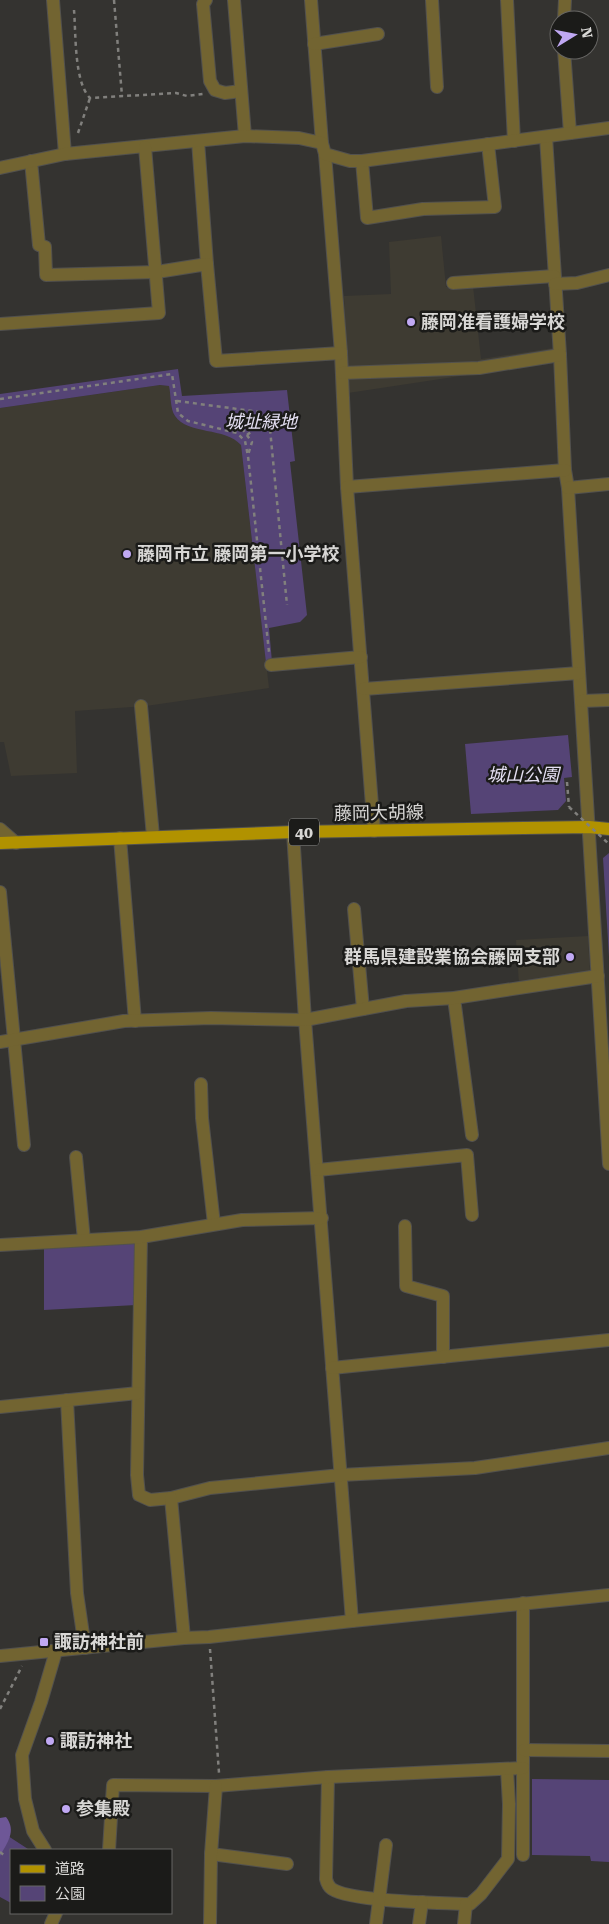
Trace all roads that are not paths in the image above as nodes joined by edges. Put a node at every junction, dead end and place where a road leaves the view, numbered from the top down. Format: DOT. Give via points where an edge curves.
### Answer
graph roads {
  1 [pos="53,0"];
  2 [pos="206,0"];
  3 [pos="234,0"];
  4 [pos="311,0"];
  5 [pos="432,0"];
  6 [pos="507,0"];
  7 [pos="378,34"];
  8 [pos="314,44"];
  9 [pos="565,60"];
  10 [pos="437,87"];
  11 [pos="241,91"];
  12 [pos="609,128"];
  13 [pos="570,134"];
  14 [pos="245,136"];
  15 [pos="546,137"];
  16 [pos="198,141"];
  17 [pos="514,141"];
  18 [pos="141,144"];
  19 [pos="488,144"];
  20 [pos="323,148"];
  21 [pos="65,154"];
  22 [pos="31,161"];
  23 [pos="362,161"];
  24 [pos="0,168"];
  25 [pos="207,264"];
  26 [pos="157,272"];
  27 [pos="609,275"];
  28 [pos="555,280"];
  29 [pos="453,282"];
  30 [pos="0,324"];
  31 [pos="341,353"];
  32 [pos="560,356"];
  33 [pos="342,373"];
  34 [pos="565,470"];
  35 [pos="609,484"];
  36 [pos="347,487"];
  37 [pos="568,488"];
  38 [pos="361,657"];
  39 [pos="271,665"];
  40 [pos="579,673"];
  41 [pos="364,688"];
  42 [pos="609,700"];
  43 [pos="582,701"];
  44 [pos="141,706"];
  45 [pos="589,827"];
  46 [pos="0,829"];
  47 [pos="609,829"];
  48 [pos="374,831"];
  49 [pos="293,832"];
  50 [pos="152,836"];
  51 [pos="120,838"];
  52 [pos="16,842"];
  53 [pos="0,843"];
  54 [pos="0,892"];
  55 [pos="354,909"];
  56 [pos="598,976"];
  57 [pos="454,998"];
  58 [pos="363,1009"];
  59 [pos="305,1020"];
  60 [pos="135,1021"];
  61 [pos="13,1040"];
  62 [pos="0,1042"];
  63 [pos="201,1084"];
  64 [pos="472,1135"];
  65 [pos="24,1145"];
  66 [pos="76,1157"];
  67 [pos="609,1164"];
  68 [pos="318,1170"];
  69 [pos="472,1215"];
  70 [pos="322,1218"];
  71 [pos="214,1224"];
  72 [pos="404,1226"];
  73 [pos="141,1237"];
  74 [pos="84,1240"];
  75 [pos="0,1245"];
  76 [pos="609,1340"];
  77 [pos="443,1357"];
  78 [pos="332,1368"];
  79 [pos="138,1392"];
  80 [pos="67,1400"];
  81 [pos="0,1407"];
  82 [pos="609,1448"];
  83 [pos="341,1476"];
  84 [pos="171,1498"];
  85 [pos="609,1595"];
  86 [pos="523,1603"];
  87 [pos="352,1621"];
  88 [pos="184,1638"];
  89 [pos="85,1648"];
  90 [pos="56,1651"];
  91 [pos="0,1656"];
  92 [pos="524,1750"];
  93 [pos="609,1751"];
  94 [pos="523,1768"];
  95 [pos="507,1769"];
  96 [pos="328,1777"];
  97 [pos="216,1786"];
  98 [pos="386,1845"];
  99 [pos="44,1849"];
  100 [pos="109,1849"];
  101 [pos="211,1854"];
  102 [pos="523,1855"];
  103 [pos="287,1864"];
  104 [pos="379,1899"];
  105 [pos="422,1902"];
  106 [pos="466,1904"];
  107 [pos="210,1924"];
  108 [pos="376,1924"];
  109 [pos="419,1924"];
  110 [pos="464,1924"];
  1 -- 21 [label="street"];
  2 -- 11 [label="street" via="203,4 210,82 215,90 225,93"];
  3 -- 11 [label="street"];
  4 -- 8 [label="street"];
  5 -- 10 [label="street"];
  6 -- 17 [label="street"];
  7 -- 8 [label="street"];
  8 -- 20 [label="street"];
  9 -- 13 [label="street"];
  11 -- 14 [label="street"];
  12 -- 13 [label="street"];
  13 -- 15 [label="street"];
  14 -- 16 [label="street"];
  14 -- 20 [label="street" via="299,138"];
  15 -- 17 [label="street"];
  15 -- 28 [label="street"];
  16 -- 18 [label="street"];
  16 -- 25 [label="street"];
  17 -- 19 [label="street"];
  18 -- 21 [label="street"];
  18 -- 26 [label="street"];
  19 -- 23 [label="street"];
  19 -- 23 [label="street" via="495,206 423,209 368,218"];
  20 -- 23 [label="street" via="350,161"];
  20 -- 31 [label="street"];
  21 -- 22 [label="street"];
  22 -- 24 [label="street"];
  22 -- 26 [label="street" via="39,245 45,247 46,276"];
  25 -- 26 [label="street"];
  25 -- 31 [label="street" via="216,361"];
  26 -- 30 [label="street" via="159,313"];
  27 -- 28 [label="street" via="576,283"];
  28 -- 29 [label="street"];
  28 -- 32 [label="street"];
  31 -- 33 [label="street"];
  32 -- 33 [label="street" via="479,368"];
  32 -- 34 [label="street"];
  33 -- 36 [label="street"];
  34 -- 36 [label="street"];
  34 -- 37 [label="street"];
  35 -- 37 [label="street"];
  36 -- 38 [label="street"];
  37 -- 40 [label="street"];
  38 -- 39 [label="street"];
  38 -- 41 [label="street"];
  40 -- 41 [label="street"];
  40 -- 43 [label="street"];
  41 -- 48 [label="street"];
  42 -- 43 [label="street"];
  43 -- 45 [label="street"];
  44 -- 50 [label="street"];
  45 -- 47 [label="main road, 藤岡大胡線 / 40"];
  45 -- 48 [label="main road, 藤岡大胡線 / 40"];
  45 -- 56 [label="street"];
  46 -- 52 [label="street"];
  48 -- 49 [label="main road, 藤岡大胡線 / 40"];
  49 -- 50 [label="main road, 藤岡大胡線 / 40"];
  49 -- 59 [label="street"];
  50 -- 51 [label="main road, 藤岡大胡線 / 40"];
  51 -- 52 [label="main road, 藤岡大胡線 / 40"];
  51 -- 60 [label="street"];
  52 -- 53 [label="main road, 藤岡大胡線 / 40"];
  54 -- 61 [label="street"];
  55 -- 58 [label="street"];
  56 -- 57 [label="street"];
  56 -- 67 [label="street"];
  57 -- 58 [label="street" via="406,1001"];
  57 -- 64 [label="street"];
  58 -- 59 [label="street"];
  59 -- 60 [label="street" via="211,1018"];
  59 -- 68 [label="street"];
  60 -- 61 [label="street"];
  61 -- 62 [label="street"];
  61 -- 65 [label="street"];
  63 -- 71 [label="street"];
  66 -- 74 [label="street"];
  68 -- 69 [label="street" via="467,1155"];
  68 -- 70 [label="street"];
  70 -- 71 [label="street"];
  70 -- 78 [label="street"];
  71 -- 73 [label="street"];
  72 -- 77 [label="street" via="406,1286 443,1296"];
  73 -- 74 [label="street"];
  73 -- 79 [label="street"];
  74 -- 75 [label="street"];
  76 -- 77 [label="street"];
  77 -- 78 [label="street"];
  78 -- 83 [label="street"];
  79 -- 80 [label="street"];
  79 -- 84 [label="street" via="139,1495 150,1500"];
  80 -- 81 [label="street"];
  80 -- 89 [label="street" via="77,1593"];
  82 -- 83 [label="street" via="475,1468"];
  83 -- 84 [label="street" via="210,1488"];
  83 -- 87 [label="street"];
  84 -- 88 [label="street"];
  85 -- 86 [label="street"];
  86 -- 87 [label="street"];
  86 -- 92 [label="street"];
  87 -- 88 [label="street"];
  88 -- 89 [label="street"];
  89 -- 90 [label="street"];
  90 -- 91 [label="street"];
  90 -- 99 [label="street" via="22,1755 25,1799 34,1831"];
  92 -- 93 [label="street"];
  92 -- 94 [label="street"];
  94 -- 95 [label="street"];
  94 -- 102 [label="street"];
  95 -- 96 [label="street"];
  95 -- 106 [label="street" via="508,1859 481,1894"];
  96 -- 97 [label="street"];
  96 -- 104 [label="street" via="326,1879 330,1888 343,1894"];
  97 -- 100 [label="street" via="113,1785"];
  97 -- 101 [label="street"];
  98 -- 104 [label="street"];
  101 -- 103 [label="street"];
  101 -- 107 [label="street"];
  104 -- 105 [label="street"];
  104 -- 108 [label="street"];
  105 -- 106 [label="street"];
  105 -- 109 [label="street"];
  106 -- 110 [label="street"];
}
